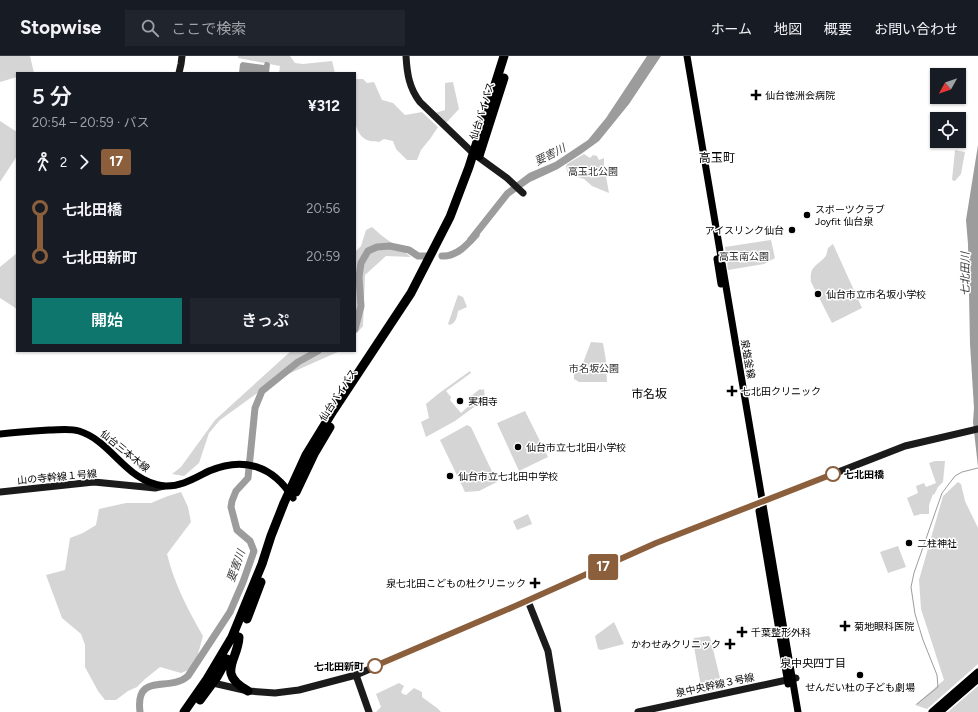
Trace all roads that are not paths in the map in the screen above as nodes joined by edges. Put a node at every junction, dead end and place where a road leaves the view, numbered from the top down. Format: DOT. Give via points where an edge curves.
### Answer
graph roads {
  1 [pos="182,56"];
  2 [pos="406,56"];
  3 [pos="504,56"];
  4 [pos="510,56"];
  5 [pos="682,56"];
  6 [pos="687,56"];
  7 [pos="179,72"];
  8 [pos="476,156"];
  9 [pos="523,193"];
  10 [pos="978,429"];
  11 [pos="0,434"];
  12 [pos="142,483"];
  13 [pos="0,492"];
  14 [pos="291,495"];
  15 [pos="760,502"];
  16 [pos="528,601"];
  17 [pos="239,637"];
  18 [pos="978,672"];
  19 [pos="356,675"];
  20 [pos="792,679"];
  21 [pos="978,679"];
  22 [pos="210,681"];
  23 [pos="248,691"];
  24 [pos="184,712"];
  25 [pos="192,712"];
  26 [pos="369,712"];
  27 [pos="558,712"];
  28 [pos="638,712"];
  29 [pos="793,712"];
  30 [pos="798,712"];
  31 [pos="932,712"];
  32 [pos="940,712"];
  1 -- 7 [label="street"];
  2 -- 8 [label="street" via="409,81 416,98"];
  3 -- 8 [label="highway, 仙台バイパス"];
  4 -- 8 [label="highway, 仙台バイパス"];
  5 -- 15 [label="main road"];
  6 -- 15 [label="main road, 泉塩釜線"];
  8 -- 9 [label="street"];
  8 -- 14 [label="highway, 仙台バイパス" via="456,217 432,266 333,421"];
  10 -- 15 [label="street" via="905,446"];
  11 -- 12 [label="main road, 仙台三本木線" via="67,429 79,431 98,442"];
  12 -- 13 [label="street, 山の寺幹線１号線" via="94,482"];
  12 -- 14 [label="main road, 仙台三本木線" via="174,486 220,467 243,464 253,465 270,474"];
  14 -- 17 [label="highway, 仙台バイパス" via="256,598"];
  14 -- 22 [label="highway, 仙台バイパス" via="271,536 241,618"];
  15 -- 16 [label="street" via="656,543"];
  15 -- 20 [label="main road, 泉塩釜線"];
  16 -- 19 [label="street"];
  16 -- 27 [label="street" via="548,650"];
  17 -- 22 [label="highway, 仙台バイパス"];
  17 -- 23 [label="highway" via="231,662 231,672 237,684"];
  18 -- 31 [label="main road"];
  19 -- 23 [label="street" via="287,692"];
  19 -- 26 [label="street"];
  20 -- 28 [label="street, 泉中央幹線３号線"];
  20 -- 29 [label="main road"];
  20 -- 30 [label="main road, 泉塩釜線"];
  21 -- 32 [label="main road"];
  22 -- 23 [label="street"];
  22 -- 24 [label="highway"];
  22 -- 25 [label="highway"];
}
